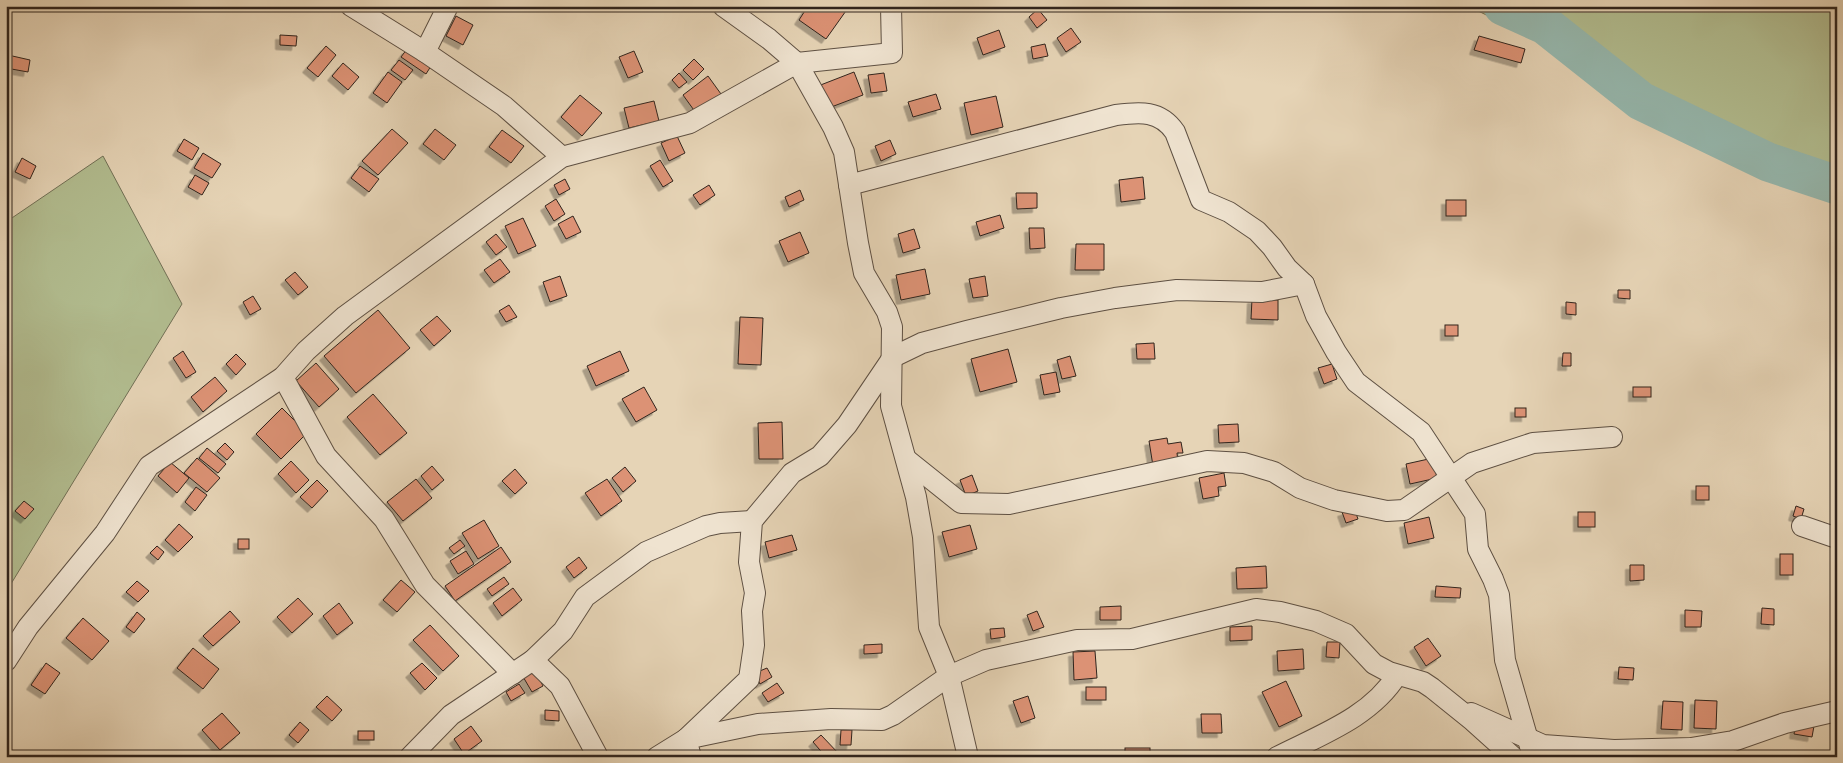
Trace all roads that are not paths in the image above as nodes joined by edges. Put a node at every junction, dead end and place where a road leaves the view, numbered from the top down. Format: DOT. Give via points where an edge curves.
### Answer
graph roads {
  1 [pos="351,6"];
  2 [pos="448,6"];
  3 [pos="723,6"];
  4 [pos="891,6"];
  5 [pos="425,52"];
  6 [pos="797,63"];
  7 [pos="562,157"];
  8 [pos="849,185"];
  9 [pos="1304,284"];
  10 [pos="892,357"];
  11 [pos="283,378"];
  12 [pos="1612,437"];
  13 [pos="906,459"];
  14 [pos="1453,479"];
  15 [pos="752,522"];
  16 [pos="1802,526"];
  17 [pos="1837,538"];
  18 [pos="533,660"];
  19 [pos="6,661"];
  20 [pos="513,674"];
  21 [pos="1397,674"];
  22 [pos="949,676"];
  23 [pos="1460,710"];
  24 [pos="1837,711"];
  25 [pos="1526,737"];
  26 [pos="689,748"];
  27 [pos="410,757"];
  28 [pos="598,757"];
  29 [pos="657,757"];
  30 [pos="968,757"];
  31 [pos="1277,757"];
  32 [pos="1513,757"];
  33 [pos="1533,757"];
  1 -- 5 [label="street"];
  2 -- 5 [label="street"];
  3 -- 6 [label="street"];
  4 -- 6 [label="street" via="892,52"];
  5 -- 7 [label="street" via="504,106"];
  6 -- 7 [label="street" via="690,122"];
  6 -- 8 [label="street" via="844,152"];
  7 -- 11 [label="street" via="345,316 306,351"];
  8 -- 9 [label="street" via="1116,115 1136,112 1156,115 1168,122 1175,132 1201,200 1229,212 1257,231"];
  8 -- 10 [label="street" via="864,273 892,327"];
  9 -- 10 [label="street" via="1262,292 1177,290 1115,298 967,331 922,343"];
  9 -- 14 [label="street" via="1316,316 1356,382 1421,432"];
  10 -- 13 [label="street" via="891,406"];
  10 -- 15 [label="street" via="847,425 826,450 792,473"];
  11 -- 19 [label="street" via="149,466 105,533 28,627"];
  11 -- 20 [label="street" via="326,456 384,519 425,585"];
  12 -- 14 [label="street" via="1533,443 1472,463"];
  13 -- 14 [label="street" via="961,503 1009,504 1207,461 1244,463 1274,472 1300,488 1334,500 1387,511 1404,510"];
  13 -- 22 [label="street" via="923,537 929,627"];
  14 -- 25 [label="street" via="1475,514 1478,549 1498,596 1505,660"];
  15 -- 18 [label="street" via="706,526 646,552 585,597 564,631"];
  15 -- 26 [label="street" via="749,562 754,592 754,646 750,679"];
  16 -- 17 [label="street"];
  18 -- 20 [label="street"];
  18 -- 28 [label="street" via="560,686"];
  20 -- 27 [label="street" via="451,716"];
  21 -- 22 [label="street" via="1374,664 1346,634 1316,621 1256,609 1132,639 1077,640 986,660"];
  21 -- 23 [label="street" via="1423,682"];
  21 -- 31 [label="street" via="1387,692 1346,722"];
  22 -- 26 [label="street" via="882,720 831,719 758,724"];
  22 -- 30 [label="street"];
  23 -- 25 [label="street"];
  23 -- 32 [label="street"];
  24 -- 25 [label="street" via="1785,723 1732,741 1691,748 1614,750 1543,745"];
  25 -- 33 [label="street"];
  26 -- 29 [label="street"];
}
